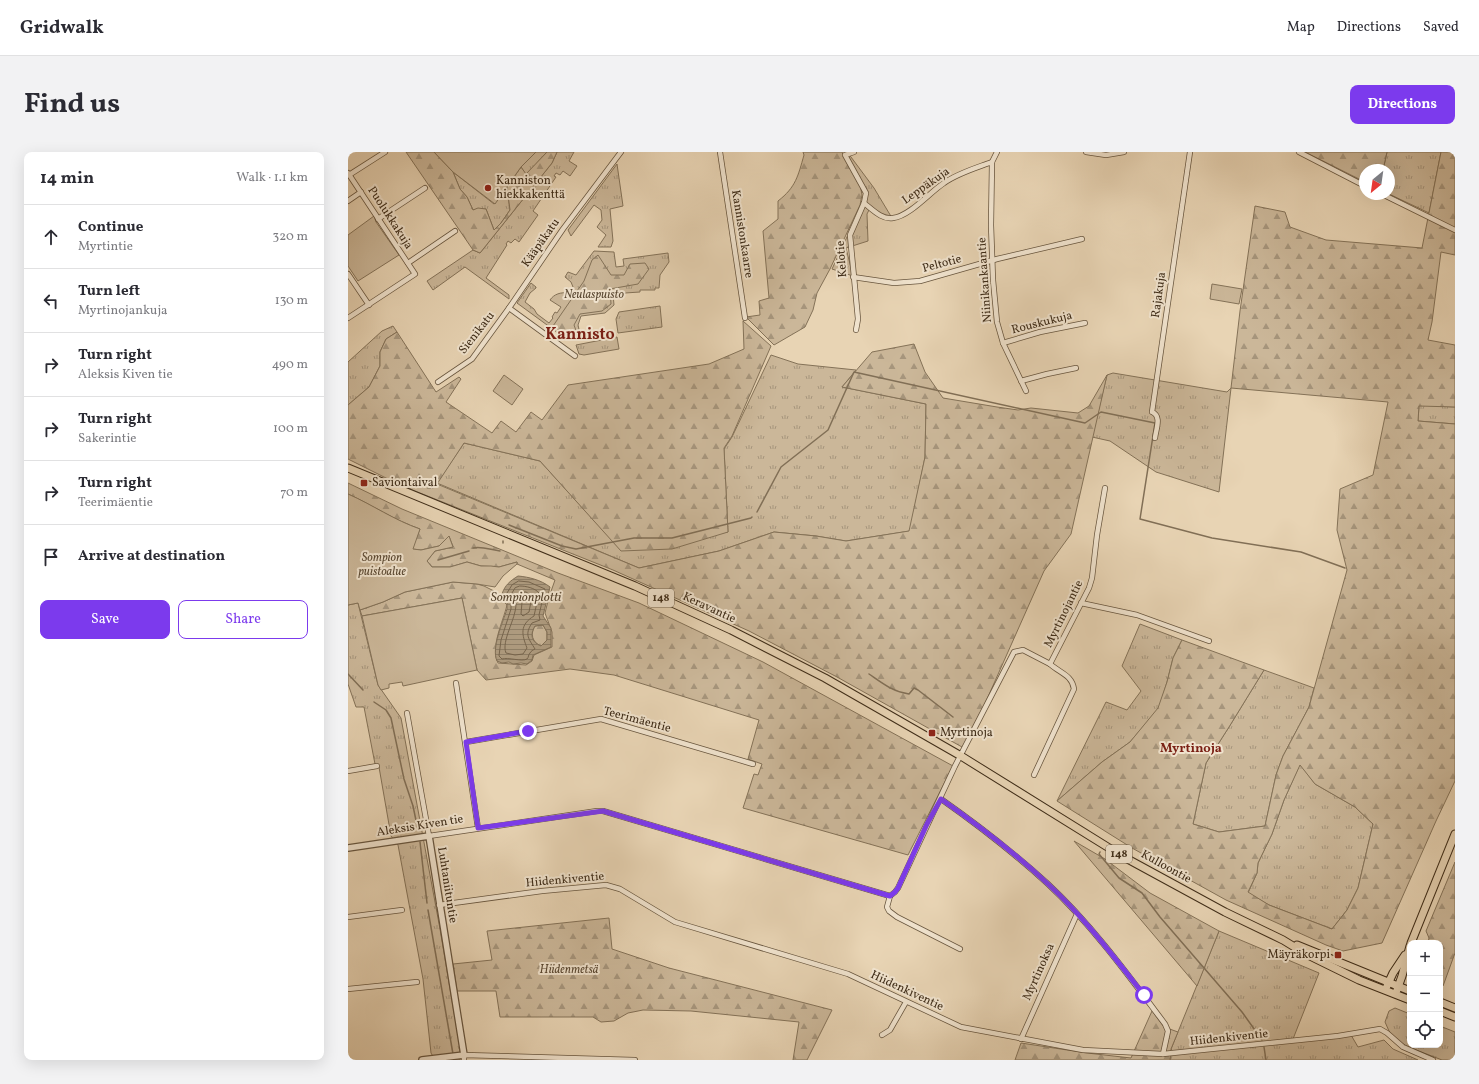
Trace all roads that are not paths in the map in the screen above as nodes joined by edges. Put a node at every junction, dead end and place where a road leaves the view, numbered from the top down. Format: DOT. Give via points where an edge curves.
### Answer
graph roads {
  1 [pos="385,152"];
  2 [pos="621,152"];
  3 [pos="720,152"];
  4 [pos="854,152"];
  5 [pos="997,152"];
  6 [pos="1124,152"];
  7 [pos="1190,152"];
  8 [pos="1299,152"];
  9 [pos="1090,153"];
  10 [pos="992,162"];
  11 [pos="348,174"];
  12 [pos="1359,183"];
  13 [pos="425,188"];
  14 [pos="361,192"];
  15 [pos="1394,200"];
  16 [pos="348,201"];
  17 [pos="864,203"];
  18 [pos="378,219"];
  19 [pos="1455,230"];
  20 [pos="455,231"];
  21 [pos="1082,239"];
  22 [pos="993,260"];
  23 [pos="408,263"];
  24 [pos="348,274"];
  25 [pos="854,277"];
  26 [pos="369,305"];
  27 [pos="509,308"];
  28 [pos="348,318"];
  29 [pos="745,318"];
  30 [pos="1085,323"];
  31 [pos="856,330"];
  32 [pos="1003,343"];
  33 [pos="575,356"];
  34 [pos="1076,368"];
  35 [pos="1021,381"];
  36 [pos="438,382"];
  37 [pos="1026,391"];
  38 [pos="1155,438"];
  39 [pos="348,468"];
  40 [pos="1105,488"];
  41 [pos="1081,603"];
  42 [pos="1209,641"];
  43 [pos="1050,664"];
  44 [pos="456,683"];
  45 [pos="407,713"];
  46 [pos="466,742"];
  47 [pos="962,756"];
  48 [pos="753,764"];
  49 [pos="377,766"];
  50 [pos="348,771"];
  51 [pos="1034,775"];
  52 [pos="941,799"];
  53 [pos="478,828"];
  54 [pos="1455,834"];
  55 [pos="429,836"];
  56 [pos="348,848"];
  57 [pos="890,896"];
  58 [pos="439,905"];
  59 [pos="402,910"];
  60 [pos="1077,914"];
  61 [pos="348,917"];
  62 [pos="1284,940"];
  63 [pos="1412,940"];
  64 [pos="960,949"];
  65 [pos="1407,952"];
  66 [pos="1407,956"];
  67 [pos="417,982"];
  68 [pos="1389,982"];
  69 [pos="1398,986"];
  70 [pos="348,989"];
  71 [pos="1407,990"];
  72 [pos="1385,991"];
  73 [pos="1395,995"];
  74 [pos="1407,999"];
  75 [pos="906,1002"];
  76 [pos="1443,1003"];
  77 [pos="1455,1008"];
  78 [pos="1442,1012"];
  79 [pos="1455,1017"];
  80 [pos="882,1036"];
  81 [pos="1021,1039"];
  82 [pos="1163,1054"];
  83 [pos="464,1058"];
  84 [pos="543,1058"];
  85 [pos="619,1059"];
  86 [pos="422,1060"];
  87 [pos="635,1060"];
  88 [pos="1433,1060"];
  1 -- 11 [label="street"];
  2 -- 27 [label="street, Kääpäkatu" via="562,229"];
  3 -- 29 [label="street, Kannistonkaarre"];
  4 -- 17 [label="street" via="845,155 866,193"];
  5 -- 10 [label="street"];
  6 -- 9 [label="street" via="1106,155"];
  7 -- 38 [label="street, Rajakuja" via="1152,412 1158,418"];
  8 -- 12 [label="street"];
  10 -- 17 [label="street, Leppäkuja" via="944,183 902,215 893,218 882,217"];
  10 -- 22 [label="street, Niinikankaantie"];
  11 -- 14 [label="street, Puolukkakuja"];
  13 -- 18 [label="street"];
  14 -- 16 [label="street"];
  14 -- 18 [label="street, Puolukkakuja"];
  15 -- 19 [label="street"];
  17 -- 25 [label="street, Kelotie" via="850,235"];
  18 -- 23 [label="street, Puolukkakuja"];
  20 -- 23 [label="street"];
  21 -- 22 [label="street, Peltotie"];
  22 -- 25 [label="street, Peltotie" via="920,281 894,283"];
  22 -- 32 [label="street, Niinikankaantie" via="997,322"];
  23 -- 26 [label="street, Puolukkakuja" via="415,274"];
  24 -- 26 [label="street"];
  25 -- 31 [label="street, Kelotie" via="858,319"];
  26 -- 28 [label="street"];
  27 -- 33 [label="street"];
  27 -- 36 [label="street, Sienikatu" via="472,359"];
  30 -- 32 [label="street, Rouskukuja"];
  32 -- 35 [label="street, Niinikankaantie"];
  34 -- 35 [label="street"];
  35 -- 37 [label="street, Niinikankaantie"];
  39 -- 47 [label="main road, Keravantie / 148" via="635,586 731,630 825,678"];
  40 -- 41 [label="street, Myrtinojantie" via="1092,578"];
  41 -- 42 [label="street" via="1137,615"];
  41 -- 43 [label="street, Myrtinojantie"];
  43 -- 47 [label="street, Myrtinojantie" via="1023,650 1014,652"];
  43 -- 51 [label="street" via="1073,681 1074,689"];
  44 -- 46 [label="street"];
  45 -- 55 [label="street, Luhtaniituntie"];
  46 -- 48 [label="street, Teerimäentie" via="601,719"];
  46 -- 53 [label="street"];
  47 -- 52 [label="street"];
  47 -- 62 [label="main road, Kulloontie / 148" via="1122,856 1225,912"];
  49 -- 50 [label="street"];
  52 -- 57 [label="street" via="898,888"];
  52 -- 60 [label="street" via="1006,849"];
  53 -- 55 [label="street, Aleksis Kiven tie"];
  53 -- 57 [label="street, Aleksis Kiven tie" via="603,811"];
  54 -- 63 [label="main road"];
  55 -- 56 [label="street, Aleksis Kiven tie"];
  55 -- 58 [label="street, Luhtaniituntie"];
  57 -- 64 [label="street" via="887,907 889,911"];
  58 -- 75 [label="street, Hiidenkiventie" via="606,885 620,888 675,922 848,974"];
  58 -- 83 [label="street, Luhtaniituntie"];
  59 -- 61 [label="street"];
  60 -- 81 [label="street, Myrtinoksa"];
  60 -- 82 [label="street" via="1165,1024 1168,1031"];
  62 -- 68 [label="main road, Kulloontie / 148"];
  62 -- 72 [label="main road, Kulloontie / 148" via="1306,954"];
  65 -- 68 [label="main road"];
  66 -- 69 [label="main road"];
  67 -- 70 [label="street"];
  68 -- 69 [label="main road, Kulloontie / 148"];
  68 -- 72 [label="main road"];
  69 -- 71 [label="main road, Kulloontie / 148"];
  69 -- 73 [label="main road"];
  72 -- 73 [label="main road, Kulloontie / 148"];
  73 -- 74 [label="main road, Kulloontie / 148"];
  75 -- 80 [label="street" via="890,1030"];
  75 -- 81 [label="street, Hiidenkiventie" via="960,1027"];
  76 -- 77 [label="main road"];
  78 -- 79 [label="main road"];
  81 -- 82 [label="street, Hiidenkiventie" via="1083,1050"];
  82 -- 88 [label="street, Hiidenkiventie" via="1338,1036 1380,1029 1402,1047"];
  83 -- 84 [label="street"];
  83 -- 86 [label="street" via="453,1056"];
  84 -- 85 [label="street"];
  85 -- 87 [label="street"];
}
